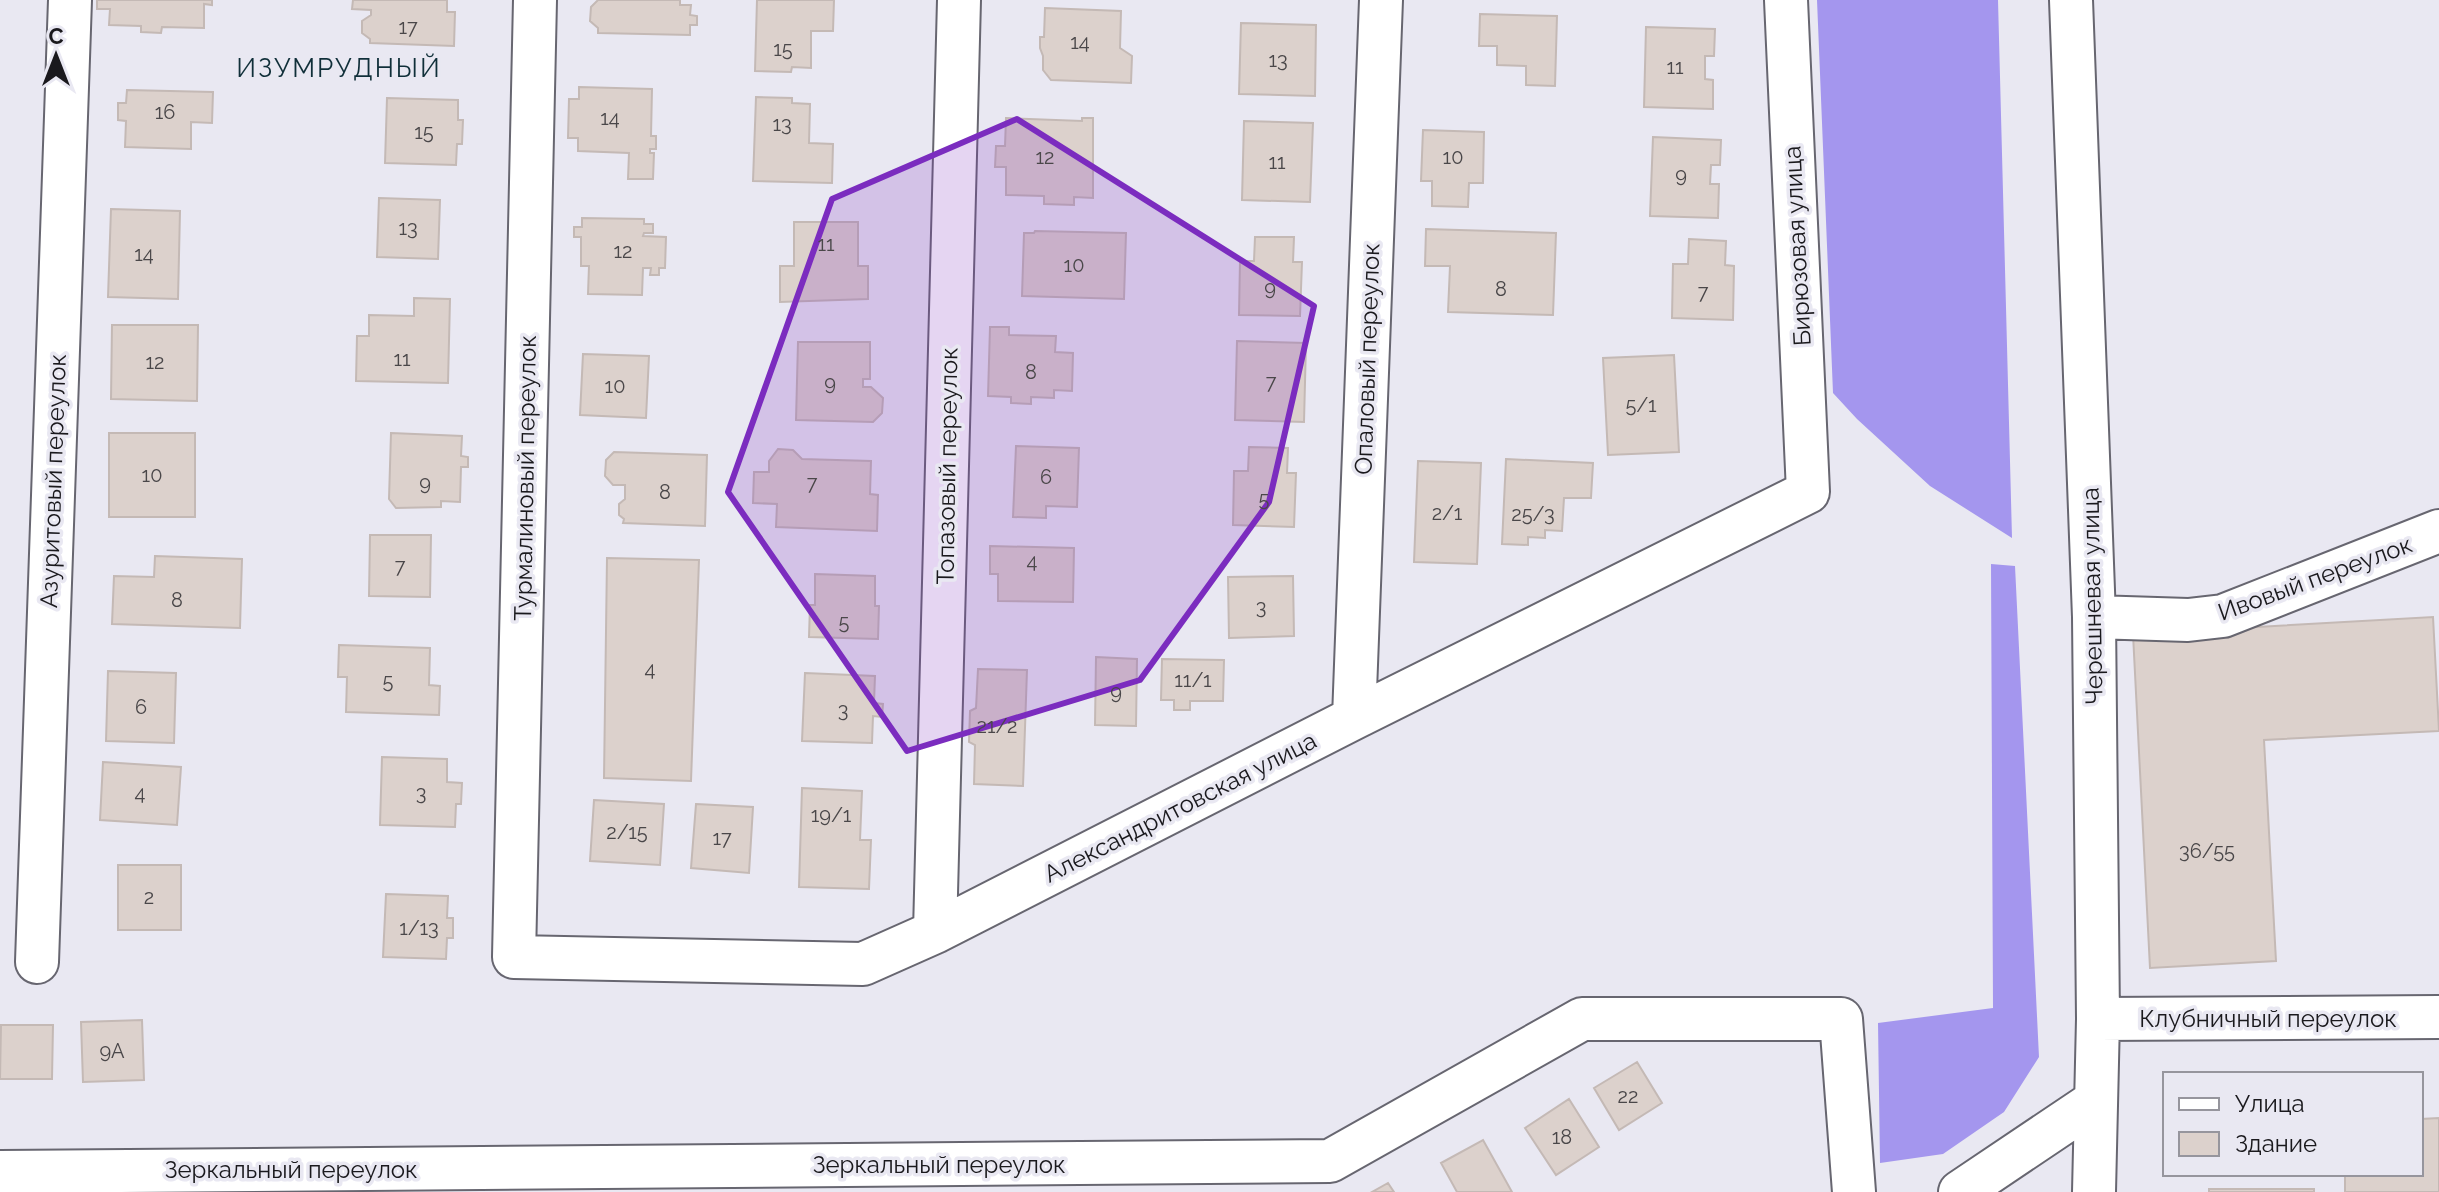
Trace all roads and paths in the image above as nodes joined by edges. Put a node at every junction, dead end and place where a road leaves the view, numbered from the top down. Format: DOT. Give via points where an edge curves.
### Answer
graph roads {
  1 [pos="70,0"];
  2 [pos="535,0"];
  3 [pos="959,0"];
  4 [pos="1381,0"];
  5 [pos="1786,0"];
  6 [pos="2071,0"];
  7 [pos="1808,492"];
  8 [pos="2439,531"];
  9 [pos="2094,617"];
  10 [pos="1354,718"];
  11 [pos="935,932"];
  12 [pos="514,957"];
  13 [pos="37,962"];
  14 [pos="2439,1017"];
  15 [pos="2098,1019"];
  16 [pos="2094,1102"];
  17 [pos="0,1172"];
  18 [pos="1854,1192"];
  19 [pos="1960,1192"];
  20 [pos="2094,1192"];
  1 -- 13 [label="street, Азуритовый переулок"];
  2 -- 12 [label="street, Турмалиновый переулок"];
  3 -- 11 [label="street, Топазовый переулок"];
  4 -- 10 [label="street, Опаловый переулок"];
  5 -- 7 [label="street, Бирюзовая улица"];
  6 -- 9 [label="street, Черешневая улица"];
  7 -- 10 [label="street, Александритовская улица"];
  8 -- 9 [label="street, Ивовый переулок" via="2223,616"];
  9 -- 15 [label="street, Черешневая улица"];
  10 -- 11 [label="street, Александритовская улица"];
  11 -- 12 [label="street, Александритовская улица" via="863,964"];
  14 -- 15 [label="street, Клубничный переулок"];
  15 -- 16 [label="street, Черешневая улица"];
  16 -- 19 [label="street"];
  16 -- 20 [label="street, Черешневая улица"];
  17 -- 18 [label="street, Зеркальный переулок" via="1330,1161 1582,1019 1841,1019"];
}
